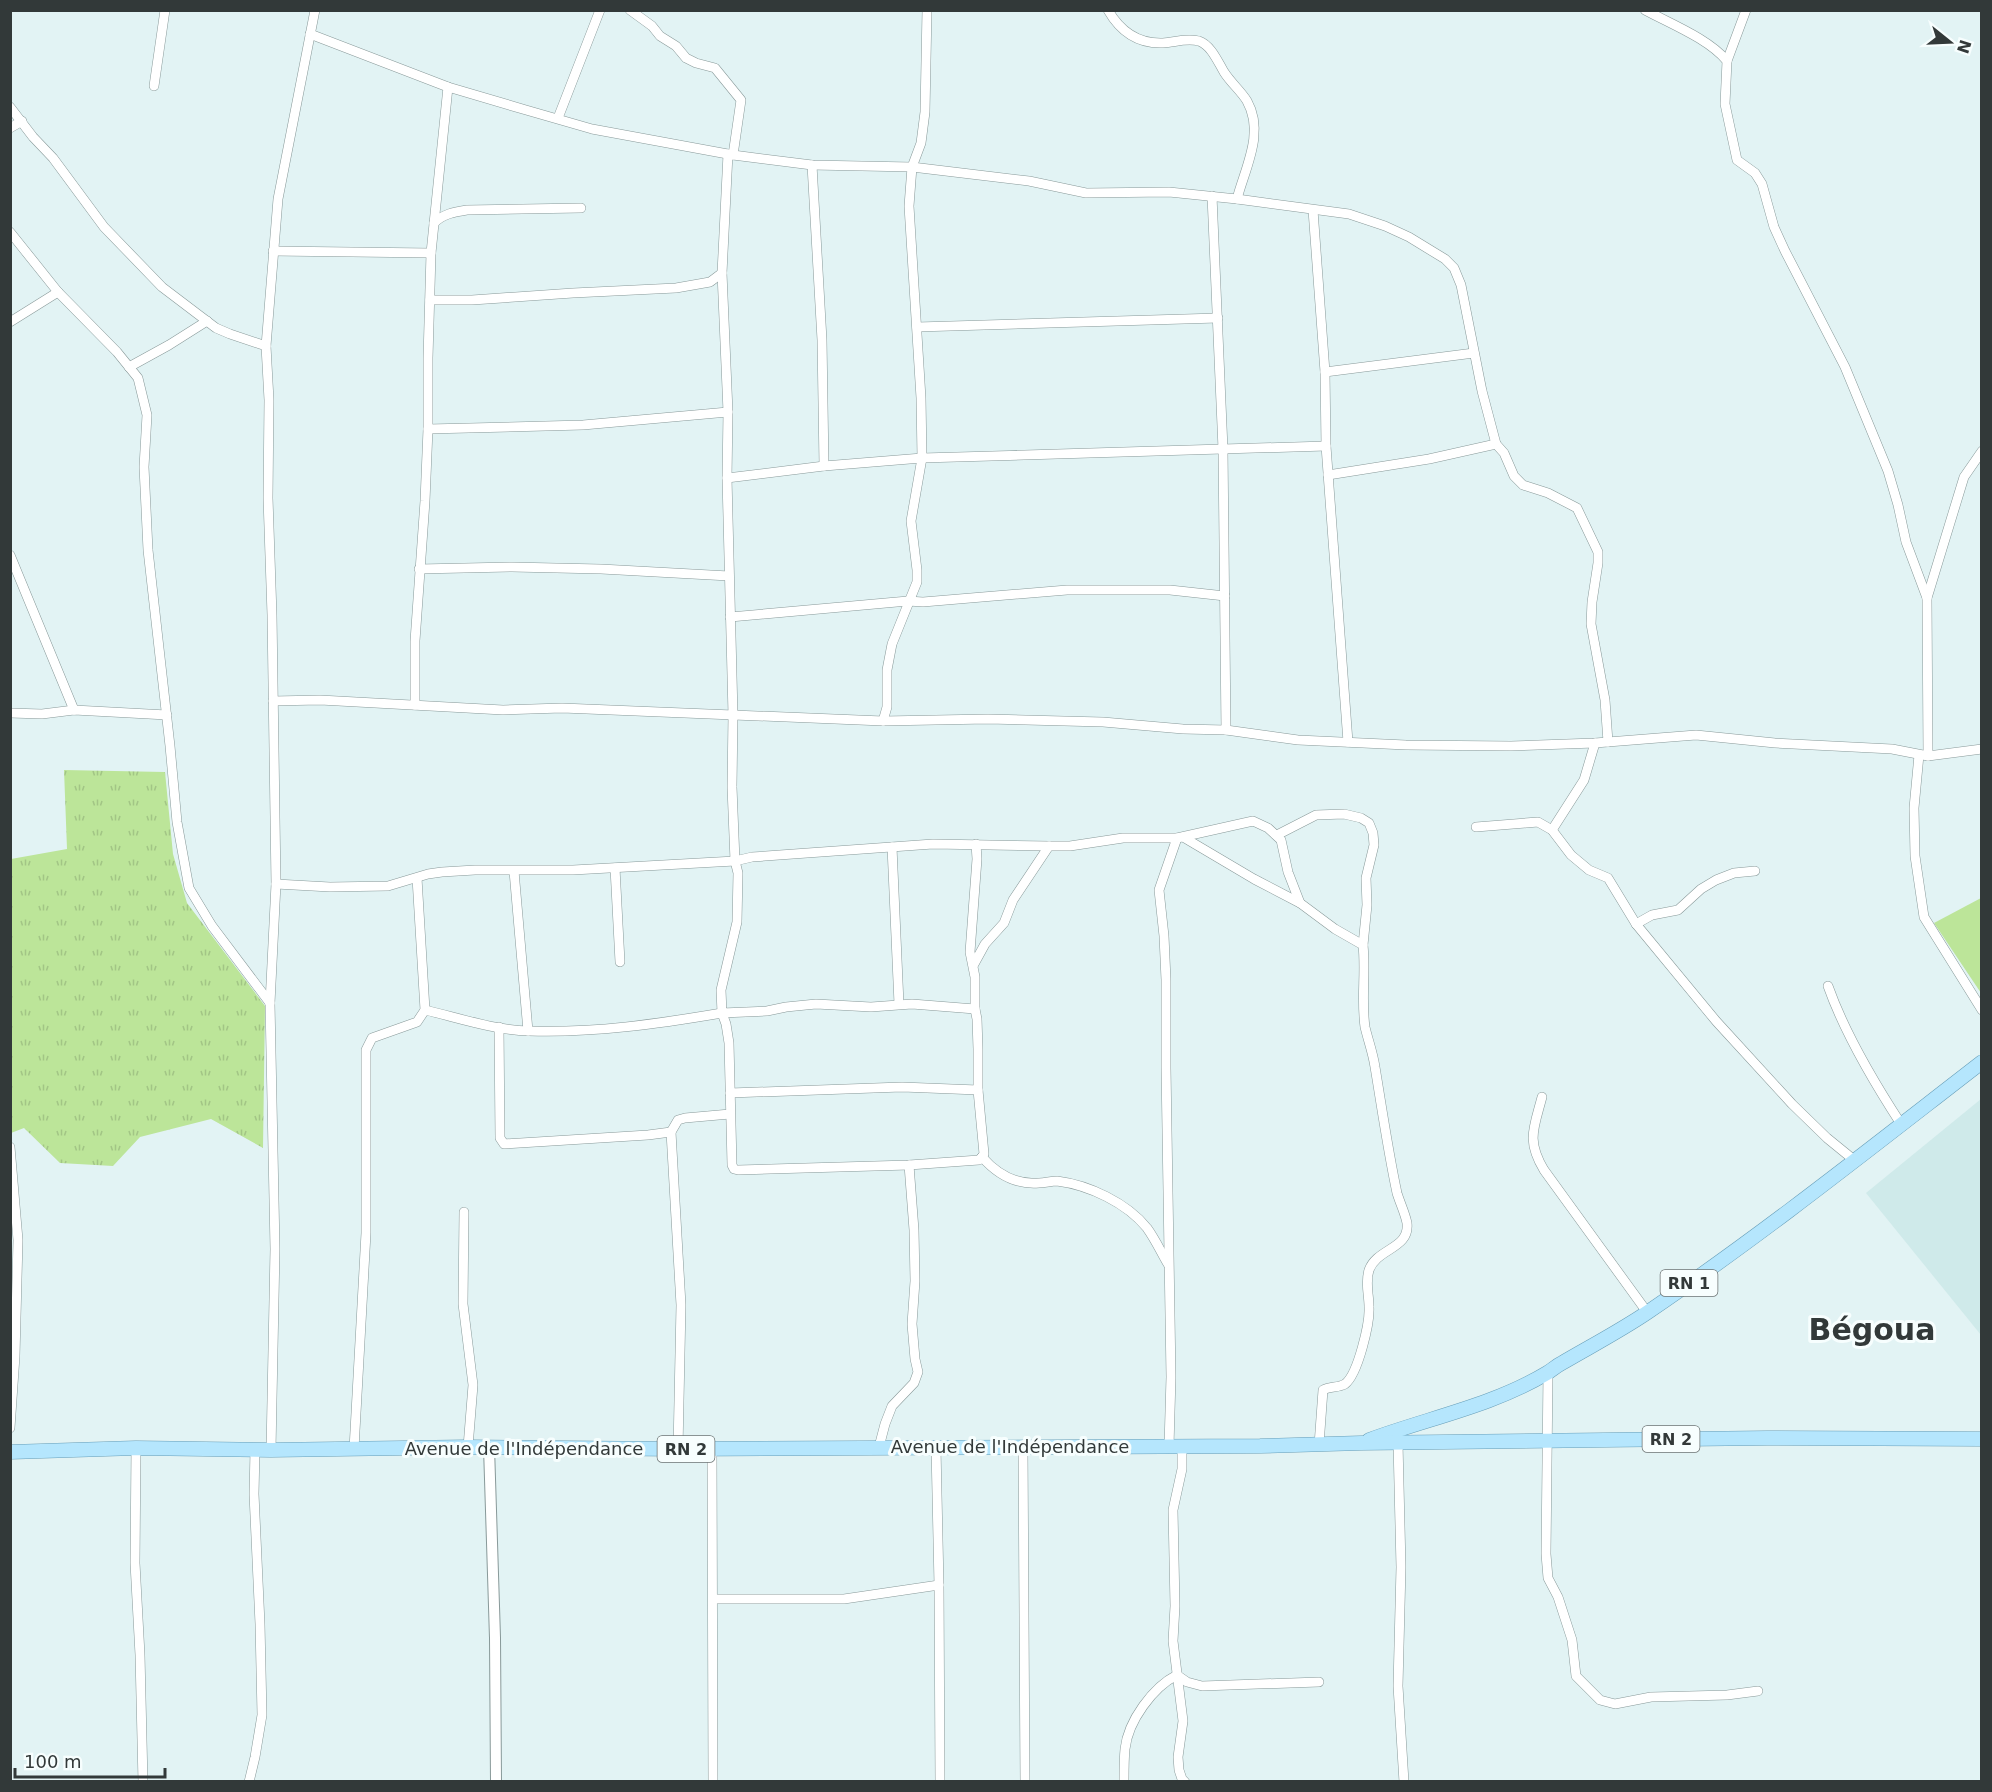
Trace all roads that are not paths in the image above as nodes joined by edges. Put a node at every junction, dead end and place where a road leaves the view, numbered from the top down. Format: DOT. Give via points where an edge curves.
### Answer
graph roads {
  1 [pos="165,10"];
  2 [pos="315,10"];
  3 [pos="600,10"];
  4 [pos="630,10"];
  5 [pos="927,10"];
  6 [pos="1108,10"];
  7 [pos="1645,10"];
  8 [pos="1746,10"];
  9 [pos="310,34"];
  10 [pos="1727,61"];
  11 [pos="154,86"];
  12 [pos="448,87"];
  13 [pos="10,107"];
  14 [pos="558,118"];
  15 [pos="22,121"];
  16 [pos="10,128"];
  17 [pos="730,154"];
  18 [pos="812,165"];
  19 [pos="912,166"];
  20 [pos="1212,196"];
  21 [pos="1237,198"];
  22 [pos="581,208"];
  23 [pos="1313,210"];
  24 [pos="434,223"];
  25 [pos="10,232"];
  26 [pos="273,251"];
  27 [pos="431,253"];
  28 [pos="722,273"];
  29 [pos="58,291"];
  30 [pos="430,300"];
  31 [pos="1218,318"];
  32 [pos="207,321"];
  33 [pos="10,322"];
  34 [pos="917,327"];
  35 [pos="266,346"];
  36 [pos="1474,353"];
  37 [pos="129,366"];
  38 [pos="1325,372"];
  39 [pos="728,412"];
  40 [pos="428,429"];
  41 [pos="1496,444"];
  42 [pos="1326,446"];
  43 [pos="1223,449"];
  44 [pos="1982,451"];
  45 [pos="922,458"];
  46 [pos="824,465"];
  47 [pos="1328,475"];
  48 [pos="727,478"];
  49 [pos="10,555"];
  50 [pos="419,570"];
  51 [pos="729,576"];
  52 [pos="1225,596"];
  53 [pos="1927,597"];
  54 [pos="908,601"];
  55 [pos="730,617"];
  56 [pos="273,701"];
  57 [pos="415,705"];
  58 [pos="74,710"];
  59 [pos="10,713"];
  60 [pos="167,716"];
  61 [pos="733,716"];
  62 [pos="883,721"];
  63 [pos="1226,730"];
  64 [pos="1348,742"];
  65 [pos="1608,742"];
  66 [pos="1595,743"];
  67 [pos="1982,749"];
  68 [pos="1924,755"];
  69 [pos="1476,827"];
  70 [pos="1552,830"];
  71 [pos="1203,833"];
  72 [pos="1277,835"];
  73 [pos="1180,837"];
  74 [pos="976,844"];
  75 [pos="1048,846"];
  76 [pos="892,847"];
  77 [pos="1206,851"];
  78 [pos="735,861"];
  79 [pos="615,868"];
  80 [pos="514,871"];
  81 [pos="1755,871"];
  82 [pos="417,878"];
  83 [pos="276,884"];
  84 [pos="1300,903"];
  85 [pos="1636,924"];
  86 [pos="1363,945"];
  87 [pos="620,962"];
  88 [pos="974,964"];
  89 [pos="1828,986"];
  90 [pos="270,1003"];
  91 [pos="899,1004"];
  92 [pos="975,1009"];
  93 [pos="425,1010"];
  94 [pos="1982,1010"];
  95 [pos="722,1012"];
  96 [pos="499,1027"];
  97 [pos="528,1031"];
  98 [pos="1982,1062"];
  99 [pos="978,1090"];
  100 [pos="730,1093"];
  101 [pos="1542,1097"];
  102 [pos="730,1114"];
  103 [pos="1901,1124"];
  104 [pos="671,1132"];
  105 [pos="10,1147"];
  106 [pos="982,1157"];
  107 [pos="1854,1160"];
  108 [pos="909,1165"];
  109 [pos="464,1212"];
  110 [pos="1169,1265"];
  111 [pos="1647,1312"];
  112 [pos="1548,1373"];
  113 [pos="10,1428"];
  114 [pos="1982,1440"];
  115 [pos="1548,1441"];
  116 [pos="1361,1443"];
  117 [pos="1398,1443"];
  118 [pos="1319,1445"];
  119 [pos="1175,1446"];
  120 [pos="468,1447"];
  121 [pos="489,1447"];
  122 [pos="879,1447"];
  123 [pos="1023,1447"];
  124 [pos="136,1448"];
  125 [pos="936,1448"];
  126 [pos="354,1449"];
  127 [pos="678,1449"];
  128 [pos="712,1449"];
  129 [pos="255,1450"];
  130 [pos="271,1450"];
  131 [pos="10,1452"];
  132 [pos="939,1585"];
  133 [pos="714,1599"];
  134 [pos="1178,1675"];
  135 [pos="1319,1682"];
  136 [pos="1758,1691"];
  137 [pos="143,1782"];
  138 [pos="249,1782"];
  139 [pos="496,1782"];
  140 [pos="713,1782"];
  141 [pos="940,1782"];
  142 [pos="1025,1782"];
  143 [pos="1124,1782"];
  144 [pos="1185,1782"];
  145 [pos="1404,1782"];
  1 -- 11 [label="street"];
  2 -- 9 [label="street"];
  3 -- 14 [label="street"];
  4 -- 17 [label="street" via="686,58 715,68 741,100"];
  5 -- 19 [label="street" via="925,112 921,143"];
  6 -- 21 [label="street" via="1125,33 1147,42 1203,42 1247,102 1255,132"];
  7 -- 10 [label="street" via="1706,42"];
  8 -- 10 [label="street"];
  9 -- 12 [label="street"];
  9 -- 26 [label="street" via="278,199"];
  10 -- 53 [label="street" via="1725,104 1737,159 1762,184 1774,227 1845,367 1888,471 1906,542"];
  12 -- 14 [label="street"];
  12 -- 24 [label="street"];
  13 -- 15 [label="street"];
  14 -- 17 [label="street" via="592,129"];
  15 -- 16 [label="street"];
  15 -- 32 [label="street" via="126,252 162,287"];
  17 -- 18 [label="street"];
  17 -- 28 [label="street"];
  18 -- 19 [label="street"];
  18 -- 46 [label="street"];
  19 -- 20 [label="street" via="1086,192"];
  19 -- 34 [label="street" via="909,206"];
  20 -- 21 [label="street"];
  20 -- 31 [label="street"];
  21 -- 23 [label="street"];
  22 -- 24 [label="street" via="466,210 450,213"];
  23 -- 36 [label="street" via="1349,214 1385,226 1445,259 1461,285"];
  23 -- 38 [label="street"];
  24 -- 27 [label="street"];
  25 -- 29 [label="street"];
  26 -- 27 [label="street"];
  26 -- 35 [label="street"];
  27 -- 30 [label="street"];
  28 -- 30 [label="street" via="710,282 676,288"];
  28 -- 39 [label="street"];
  29 -- 33 [label="street"];
  29 -- 37 [label="street"];
  30 -- 40 [label="street"];
  31 -- 34 [label="street"];
  31 -- 43 [label="street"];
  32 -- 35 [label="street"];
  32 -- 37 [label="street"];
  34 -- 45 [label="street"];
  35 -- 56 [label="street"];
  36 -- 38 [label="street"];
  36 -- 41 [label="street"];
  37 -- 60 [label="street" via="138,378 147,415 144,467 148,550"];
  38 -- 42 [label="street"];
  39 -- 40 [label="street" via="583,425"];
  39 -- 48 [label="street"];
  40 -- 50 [label="street"];
  41 -- 47 [label="street"];
  41 -- 65 [label="street" via="1523,485 1577,508 1598,552 1591,624 1605,700"];
  42 -- 43 [label="street"];
  42 -- 47 [label="street"];
  43 -- 45 [label="street"];
  43 -- 52 [label="street"];
  44 -- 53 [label="street" via="1964,477"];
  45 -- 46 [label="street"];
  45 -- 54 [label="street" via="910,521 917,582"];
  46 -- 48 [label="street"];
  47 -- 64 [label="street"];
  48 -- 51 [label="street"];
  49 -- 58 [label="street"];
  50 -- 51 [label="street" via="512,567"];
  50 -- 57 [label="street"];
  51 -- 55 [label="street"];
  52 -- 54 [label="street" via="1170,590 1067,590 923,603"];
  52 -- 63 [label="street"];
  53 -- 68 [label="street"];
  54 -- 55 [label="street"];
  54 -- 62 [label="street" via="892,644"];
  55 -- 61 [label="street"];
  56 -- 57 [label="street"];
  56 -- 83 [label="street"];
  57 -- 61 [label="street"];
  58 -- 59 [label="street"];
  58 -- 60 [label="street"];
  60 -- 90 [label="street" via="177,822 189,888 212,926"];
  61 -- 62 [label="street"];
  61 -- 78 [label="street"];
  62 -- 63 [label="street" via="988,719"];
  63 -- 64 [label="street"];
  64 -- 66 [label="street" via="1511,746"];
  65 -- 66 [label="street"];
  65 -- 68 [label="street" via="1696,735 1892,749"];
  66 -- 70 [label="street" via="1584,780"];
  67 -- 68 [label="street"];
  68 -- 94 [label="street" via="1914,808 1924,917"];
  69 -- 70 [label="street" via="1538,822"];
  70 -- 85 [label="street" via="1571,855 1589,870 1608,878"];
  71 -- 72 [label="street" via="1253,821"];
  71 -- 73 [label="street"];
  71 -- 77 [label="street"];
  72 -- 84 [label="street"];
  72 -- 86 [label="street" via="1316,815 1344,814 1369,823 1374,845 1366,878"];
  73 -- 75 [label="street"];
  73 -- 77 [label="street"];
  73 -- 110 [label="street" via="1159,890 1166,980"];
  74 -- 75 [label="street"];
  74 -- 76 [label="street"];
  74 -- 88 [label="street" via="970,952"];
  75 -- 88 [label="street" via="1013,900 1004,922"];
  76 -- 78 [label="street"];
  76 -- 91 [label="street"];
  77 -- 84 [label="street"];
  78 -- 79 [label="street"];
  78 -- 95 [label="street" via="737,922 721,990"];
  79 -- 80 [label="street"];
  79 -- 87 [label="street"];
  80 -- 82 [label="street" via="442,872"];
  80 -- 97 [label="street"];
  81 -- 85 [label="street" via="1716,880 1678,910 1652,915"];
  82 -- 83 [label="street" via="388,886"];
  82 -- 93 [label="street"];
  83 -- 90 [label="street"];
  84 -- 86 [label="street"];
  85 -- 107 [label="street" via="1768,1079"];
  86 -- 118 [label="street" via="1366,1029 1397,1194 1407,1224 1405,1237 1383,1253 1370,1269 1365,1336 1350,1379 1323,1390"];
  88 -- 92 [label="street"];
  89 -- 103 [label="street" via="1838,1015"];
  90 -- 130 [label="street" via="275,1249"];
  91 -- 92 [label="street"];
  91 -- 95 [label="street"];
  92 -- 99 [label="street"];
  93 -- 96 [label="street"];
  93 -- 126 [label="street" via="417,1023 372,1038 366,1050 366,1233"];
  95 -- 97 [label="street" via="627,1028"];
  95 -- 100 [label="street" via="729,1042"];
  96 -- 97 [label="street"];
  96 -- 104 [label="street" via="500,1138 504,1144"];
  98 -- 103 [label="main road, RN 1"];
  99 -- 100 [label="street" via="902,1087"];
  99 -- 106 [label="street"];
  100 -- 102 [label="street"];
  101 -- 111 [label="street" via="1534,1132 1534,1154"];
  102 -- 104 [label="street" via="678,1120"];
  102 -- 108 [label="street" via="734,1169"];
  103 -- 107 [label="main road, RN 1"];
  104 -- 127 [label="street" via="681,1305"];
  105 -- 113 [label="street" via="18,1240"];
  106 -- 108 [label="street"];
  106 -- 110 [label="street" via="1003,1176 1036,1184 1066,1183 1106,1197 1132,1213 1147,1229"];
  107 -- 111 [label="main road, RN 1"];
  108 -- 122 [label="street" via="915,1281 912,1324 918,1372 914,1383 892,1406"];
  109 -- 120 [label="street" via="463,1304 473,1385"];
  110 -- 119 [label="street"];
  111 -- 112 [label="main road, RN 1"];
  112 -- 115 [label="street"];
  112 -- 116 [label="main road, RN 1" via="1494,1399"];
  114 -- 115 [label="main road, RN 2"];
  115 -- 117 [label="main road, RN 2"];
  115 -- 136 [label="street" via="1548,1578 1566,1618 1576,1676 1600,1700 1614,1704 1651,1697"];
  116 -- 117 [label="main road, RN 2"];
  116 -- 118 [label="main road, Avenue de l'Indépendance / RN 2"];
  117 -- 145 [label="street" via="1398,1686"];
  118 -- 119 [label="main road, Avenue de l'Indépendance / RN 2"];
  119 -- 123 [label="main road, Avenue de l'Indépendance / RN 2"];
  119 -- 134 [label="street" via="1182,1469 1173,1510 1173,1641"];
  120 -- 121 [label="main road, Avenue de l'Indépendance / RN 2"];
  120 -- 126 [label="main road, Avenue de l'Indépendance / RN 2"];
  121 -- 127 [label="main road, Avenue de l'Indépendance / RN 2"];
  121 -- 139 [label="street"];
  122 -- 125 [label="main road, Avenue de l'Indépendance / RN 2"];
  122 -- 128 [label="main road, Avenue de l'Indépendance / RN 2"];
  123 -- 125 [label="main road, Avenue de l'Indépendance / RN 2"];
  123 -- 142 [label="street"];
  124 -- 129 [label="main road, Avenue de l'Indépendance / RN 2"];
  124 -- 131 [label="main road, Avenue de l'Indépendance / RN 2"];
  124 -- 137 [label="street" via="135,1563"];
  125 -- 132 [label="street"];
  126 -- 130 [label="main road, Avenue de l'Indépendance / RN 2"];
  127 -- 128 [label="main road, Avenue de l'Indépendance / RN 2"];
  128 -- 133 [label="street"];
  129 -- 130 [label="main road, Avenue de l'Indépendance / RN 2"];
  129 -- 138 [label="street" via="262,1715"];
  132 -- 133 [label="street" via="844,1599"];
  132 -- 141 [label="street"];
  133 -- 140 [label="street"];
  134 -- 135 [label="street" via="1186,1682 1202,1686"];
  134 -- 143 [label="street" via="1168,1679 1150,1697 1134,1719 1125,1746"];
  134 -- 144 [label="street" via="1182,1721 1178,1763"];
}
